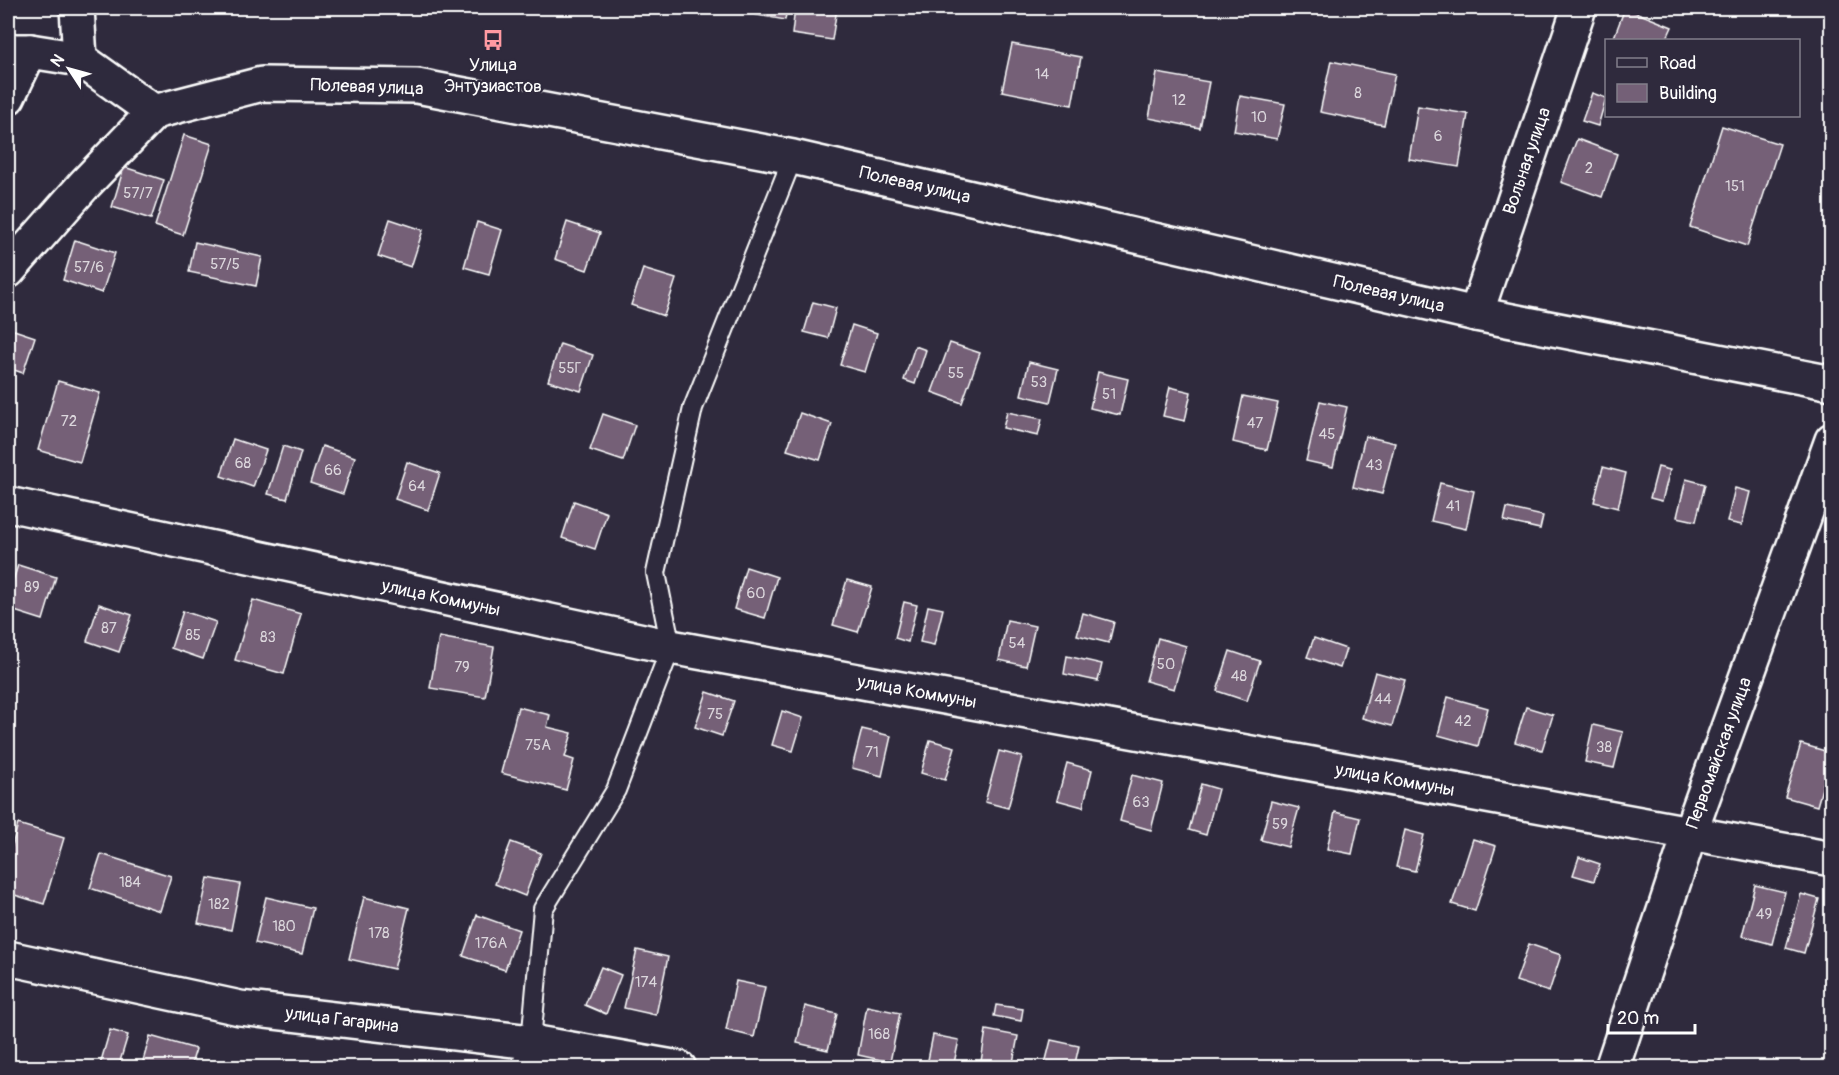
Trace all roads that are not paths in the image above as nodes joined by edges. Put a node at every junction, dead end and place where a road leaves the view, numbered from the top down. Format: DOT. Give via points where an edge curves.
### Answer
graph roads {
  1 [pos="77,8"];
  2 [pos="1579,8"];
  3 [pos="19,51"];
  4 [pos="80,59"];
  5 [pos="8,97"];
  6 [pos="154,112"];
  7 [pos="793,157"];
  8 [pos="8,271"];
  9 [pos="1476,314"];
  10 [pos="1832,383"];
  11 [pos="1832,440"];
  12 [pos="8,504"];
  13 [pos="671,647"];
  14 [pos="1690,833"];
  15 [pos="1832,859"];
  16 [pos="8,958"];
  17 [pos="525,1055"];
  18 [pos="679,1068"];
  19 [pos="1612,1068"];
  1 -- 4 [label="street"];
  2 -- 9 [label="street, Вольная улица"];
  3 -- 4 [label="street"];
  3 -- 5 [label="street"];
  4 -- 6 [label="street"];
  6 -- 7 [label="street, Полевая улица" via="262,84 417,86"];
  6 -- 8 [label="street"];
  7 -- 9 [label="street, Полевая улица"];
  7 -- 13 [label="lane" via="693,408 656,573"];
  9 -- 10 [label="street, Полевая улица"];
  11 -- 14 [label="street, Первомайская улица"];
  12 -- 13 [label="street, улица Коммуны"];
  13 -- 14 [label="street, улица Коммуны"];
  13 -- 17 [label="lane" via="616,790 543,909"];
  14 -- 15 [label="street, улица Коммуны"];
  14 -- 19 [label="street, Первомайская улица"];
  16 -- 17 [label="street, улица Гагарина" via="240,1008"];
  17 -- 18 [label="street, улица Гагарина"];
}
